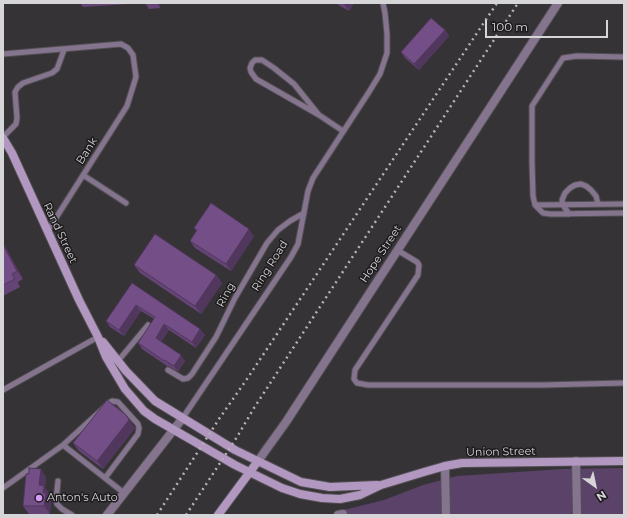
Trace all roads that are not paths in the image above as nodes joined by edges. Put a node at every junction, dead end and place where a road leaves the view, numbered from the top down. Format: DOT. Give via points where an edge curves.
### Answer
graph roads {
  1 [pos="383,3"];
  2 [pos="558,3"];
  3 [pos="64,50"];
  4 [pos="3,54"];
  5 [pos="624,57"];
  6 [pos="319,115"];
  7 [pos="343,131"];
  8 [pos="3,138"];
  9 [pos="83,175"];
  10 [pos="126,203"];
  11 [pos="598,204"];
  12 [pos="617,204"];
  13 [pos="624,204"];
  14 [pos="535,205"];
  15 [pos="563,205"];
  16 [pos="304,213"];
  17 [pos="617,213"];
  18 [pos="624,213"];
  19 [pos="569,214"];
  20 [pos="47,232"];
  21 [pos="397,250"];
  22 [pos="148,325"];
  23 [pos="98,337"];
  24 [pos="118,361"];
  25 [pos="168,370"];
  26 [pos="624,384"];
  27 [pos="3,390"];
  28 [pos="182,419"];
  29 [pos="174,431"];
  30 [pos="63,446"];
  31 [pos="258,461"];
  32 [pos="576,461"];
  33 [pos="624,461"];
  34 [pos="445,466"];
  35 [pos="249,472"];
  36 [pos="105,478"];
  37 [pos="58,481"];
  38 [pos="381,485"];
  39 [pos="3,488"];
  40 [pos="124,493"];
  41 [pos="72,515"];
  42 [pos="107,515"];
  43 [pos="218,515"];
  44 [pos="446,515"];
  45 [pos="576,515"];
  1 -- 7 [label="lane, Ring Road" via="387,27 387,53 380,74"];
  2 -- 21 [label="street, Hope Street"];
  3 -- 4 [label="lane"];
  3 -- 8 [label="lane" via="57,69 18,87 15,92 16,124"];
  3 -- 9 [label="lane, Bank" via="121,44 128,48 132,55 136,77 127,106"];
  5 -- 14 [label="lane" via="563,58 536,99 532,110"];
  6 -- 6 [label="lane" via="294,84 274,68 262,60 255,60 252,63 250,68 256,79"];
  6 -- 7 [label="lane"];
  7 -- 16 [label="lane, Ring Road" via="313,178"];
  8 -- 20 [label="street, Rand Street"];
  9 -- 10 [label="lane"];
  9 -- 20 [label="lane, Bank"];
  11 -- 12 [label="lane"];
  11 -- 15 [label="lane"];
  11 -- 15 [label="lane" via="594,193 581,184 565,193"];
  12 -- 13 [label="lane"];
  12 -- 17 [label="lane"];
  14 -- 15 [label="lane"];
  14 -- 19 [label="lane" via="543,213"];
  15 -- 19 [label="lane"];
  16 -- 25 [label="lane, Ring" via="278,230 267,243 216,337 192,374 183,379"];
  16 -- 28 [label="lane, Ring Road" via="298,244 291,257"];
  17 -- 18 [label="lane"];
  17 -- 19 [label="lane"];
  20 -- 23 [label="street, Rand Street"];
  21 -- 26 [label="lane" via="417,262 418,275 355,370 354,379 357,383 368,386"];
  21 -- 31 [label="street, Hope Street"];
  22 -- 24 [label="lane"];
  23 -- 24 [label="street, Rand Street"];
  23 -- 27 [label="lane"];
  23 -- 29 [label="street, Rand Street" via="106,357 125,389 144,411"];
  24 -- 28 [label="street, Rand Street" via="155,401"];
  28 -- 29 [label="street, Ring Road"];
  28 -- 31 [label="street, Union Street"];
  29 -- 35 [label="street, Union Street"];
  29 -- 40 [label="street, Ring Road"];
  30 -- 36 [label="lane"];
  30 -- 36 [label="lane" via="105,406 112,401 118,402 138,424 138,434"];
  30 -- 39 [label="lane"];
  31 -- 35 [label="street, Hope Street"];
  31 -- 38 [label="street, Union Street" via="301,482 320,487"];
  32 -- 33 [label="street, Union Street"];
  32 -- 34 [label="street, Union Street" via="478,462"];
  32 -- 45 [label="street"];
  34 -- 38 [label="street, Union Street"];
  34 -- 44 [label="street"];
  35 -- 38 [label="street, Union Street" via="282,488 322,498 360,495"];
  35 -- 43 [label="street, Hope Street"];
  36 -- 40 [label="lane"];
  37 -- 41 [label="lane" via="57,504"];
  40 -- 42 [label="street, Ring Road"];
}
